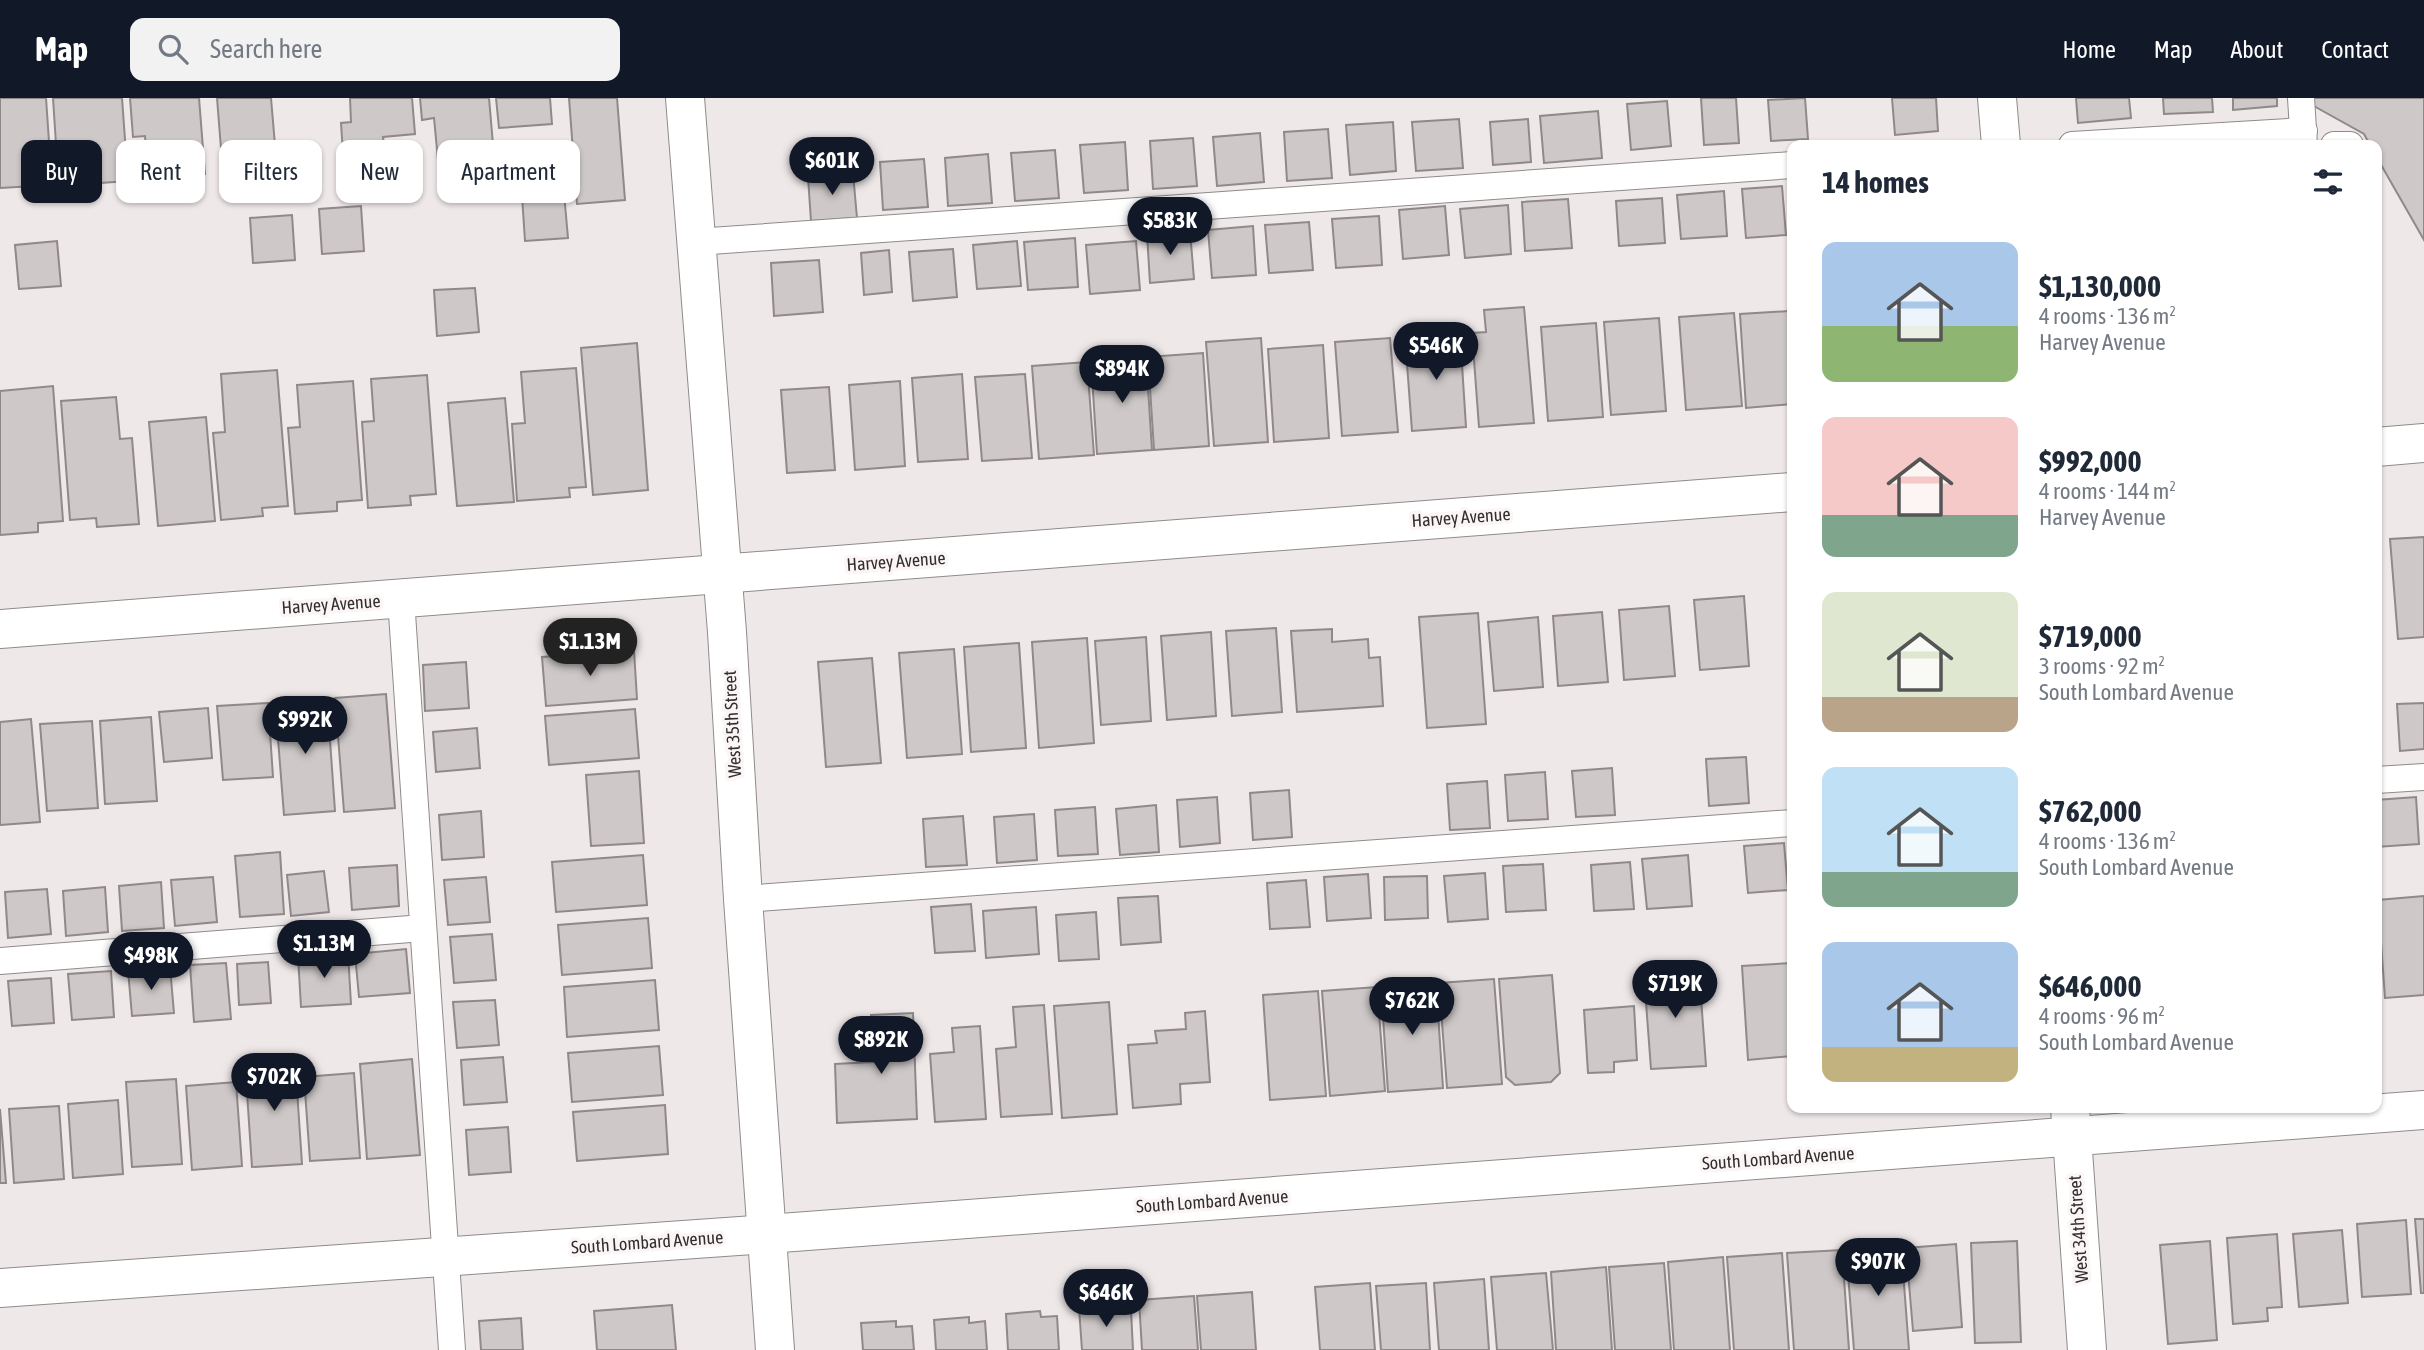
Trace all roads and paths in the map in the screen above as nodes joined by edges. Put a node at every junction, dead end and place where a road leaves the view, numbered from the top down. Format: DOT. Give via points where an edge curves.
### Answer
graph roads {
  1 [pos="685,98"];
  2 [pos="1997,98"];
  3 [pos="2301,98"];
  4 [pos="2304,138"];
  5 [pos="2001,140"];
  6 [pos="2238,140"];
  7 [pos="1787,165"];
  8 [pos="695,242"];
  9 [pos="2424,443"];
  10 [pos="2382,446"];
  11 [pos="1787,492"];
  12 [pos="722,574"];
  13 [pos="401,599"];
  14 [pos="0,629"];
  15 [pos="2424,776"];
  16 [pos="2382,780"];
  17 [pos="1787,823"];
  18 [pos="743,899"];
  19 [pos="423,928"];
  20 [pos="0,961"];
  21 [pos="2424,1110"];
  22 [pos="2382,1111"];
  23 [pos="2336,1113"];
  24 [pos="2071,1122"];
  25 [pos="767,1234"];
  26 [pos="445,1256"];
  27 [pos="0,1288"];
  28 [pos="452,1350"];
  29 [pos="775,1350"];
  30 [pos="2087,1350"];
  1 -- 8 [label="street, West 35th Street"];
  2 -- 5 [label="street"];
  3 -- 4 [label="lane"];
  4 -- 6 [label="lane"];
  7 -- 8 [label="lane"];
  8 -- 12 [label="street, West 35th Street"];
  9 -- 10 [label="street"];
  11 -- 12 [label="street, Harvey Avenue"];
  12 -- 13 [label="street, Harvey Avenue"];
  12 -- 18 [label="street, West 35th Street"];
  13 -- 14 [label="street, Harvey Avenue"];
  13 -- 19 [label="lane"];
  15 -- 16 [label="lane"];
  17 -- 18 [label="lane"];
  18 -- 25 [label="street, West 35th Street"];
  19 -- 20 [label="lane"];
  19 -- 26 [label="lane"];
  21 -- 22 [label="street, South Lombard Avenue"];
  23 -- 24 [label="street, South Lombard Avenue"];
  24 -- 25 [label="street, South Lombard Avenue"];
  24 -- 30 [label="street, West 34th Street"];
  25 -- 26 [label="street, South Lombard Avenue"];
  25 -- 29 [label="street, West 35th Street"];
  26 -- 27 [label="street, South Lombard Avenue"];
  26 -- 28 [label="lane"];
}
